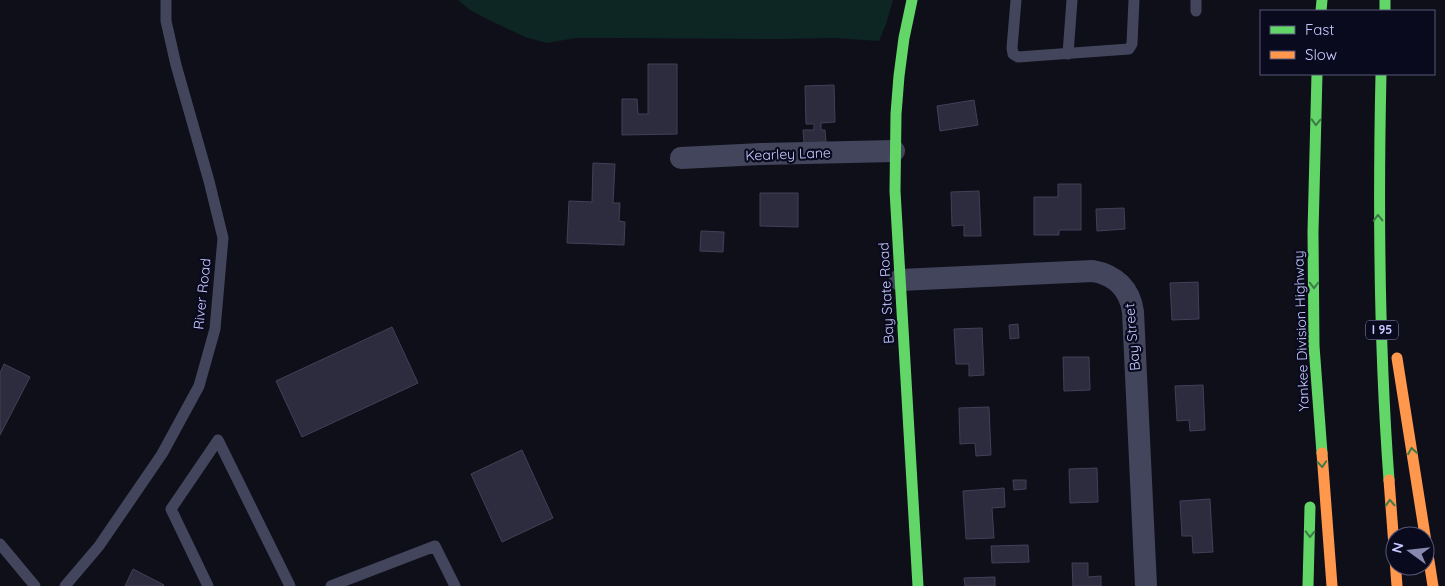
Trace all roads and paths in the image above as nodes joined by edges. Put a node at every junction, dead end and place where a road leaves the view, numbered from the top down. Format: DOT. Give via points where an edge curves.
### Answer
graph roads {
  1 [pos="166,0"];
  2 [pos="912,0"];
  3 [pos="1016,0"];
  4 [pos="1072,0"];
  5 [pos="1134,0"];
  6 [pos="1068,54"];
  7 [pos="1318,75"];
  8 [pos="1381,75"];
  9 [pos="894,151"];
  10 [pos="681,158"];
  11 [pos="1378,242"];
  12 [pos="900,280"];
  13 [pos="1392,328"];
  14 [pos="1314,346"];
  15 [pos="1396,347"];
  16 [pos="1311,465"];
  17 [pos="1311,495"];
  18 [pos="0,544"];
  19 [pos="35,586"];
  20 [pos="66,586"];
  21 [pos="208,586"];
  22 [pos="290,586"];
  23 [pos="331,586"];
  24 [pos="455,586"];
  25 [pos="918,586"];
  26 [pos="1146,586"];
  27 [pos="1308,586"];
  28 [pos="1332,586"];
  29 [pos="1397,586"];
  30 [pos="1433,586"];
  1 -- 20 [label="lane, River Road" via="166,21 176,65 223,238 215,329 199,386 162,454 99,546"];
  2 -- 9 [label="main road, Bay State Road" via="902,48"];
  3 -- 6 [label="lane" via="1013,54 1018,57"];
  4 -- 6 [label="lane"];
  5 -- 6 [label="lane" via="1129,49"];
  7 -- 14 [label="main road, Yankee Division Highway, one-way"];
  11 -- 8 [label="main road, I 95, one-way"];
  9 -- 10 [label="street, Kearley Lane"];
  9 -- 12 [label="main road, Bay State Road"];
  11 -- 13 [label="main road"];
  29 -- 11 [label="main road, I 95, one-way" via="1384,404"];
  12 -- 25 [label="main road, Bay State Road"];
  12 -- 26 [label="street, Bay Street" via="1093,271 1109,276 1122,286 1129,296 1132,312"];
  14 -- 16 [label="main road"];
  14 -- 28 [label="main road, Yankee Division Highway, one-way"];
  30 -- 15 [label="main road, one-way"];
  17 -- 27 [label="main road, one-way"];
  18 -- 19 [label="lane"];
  21 -- 22 [label="lane" via="172,509 218,440"];
  23 -- 24 [label="lane" via="436,546"];
}
